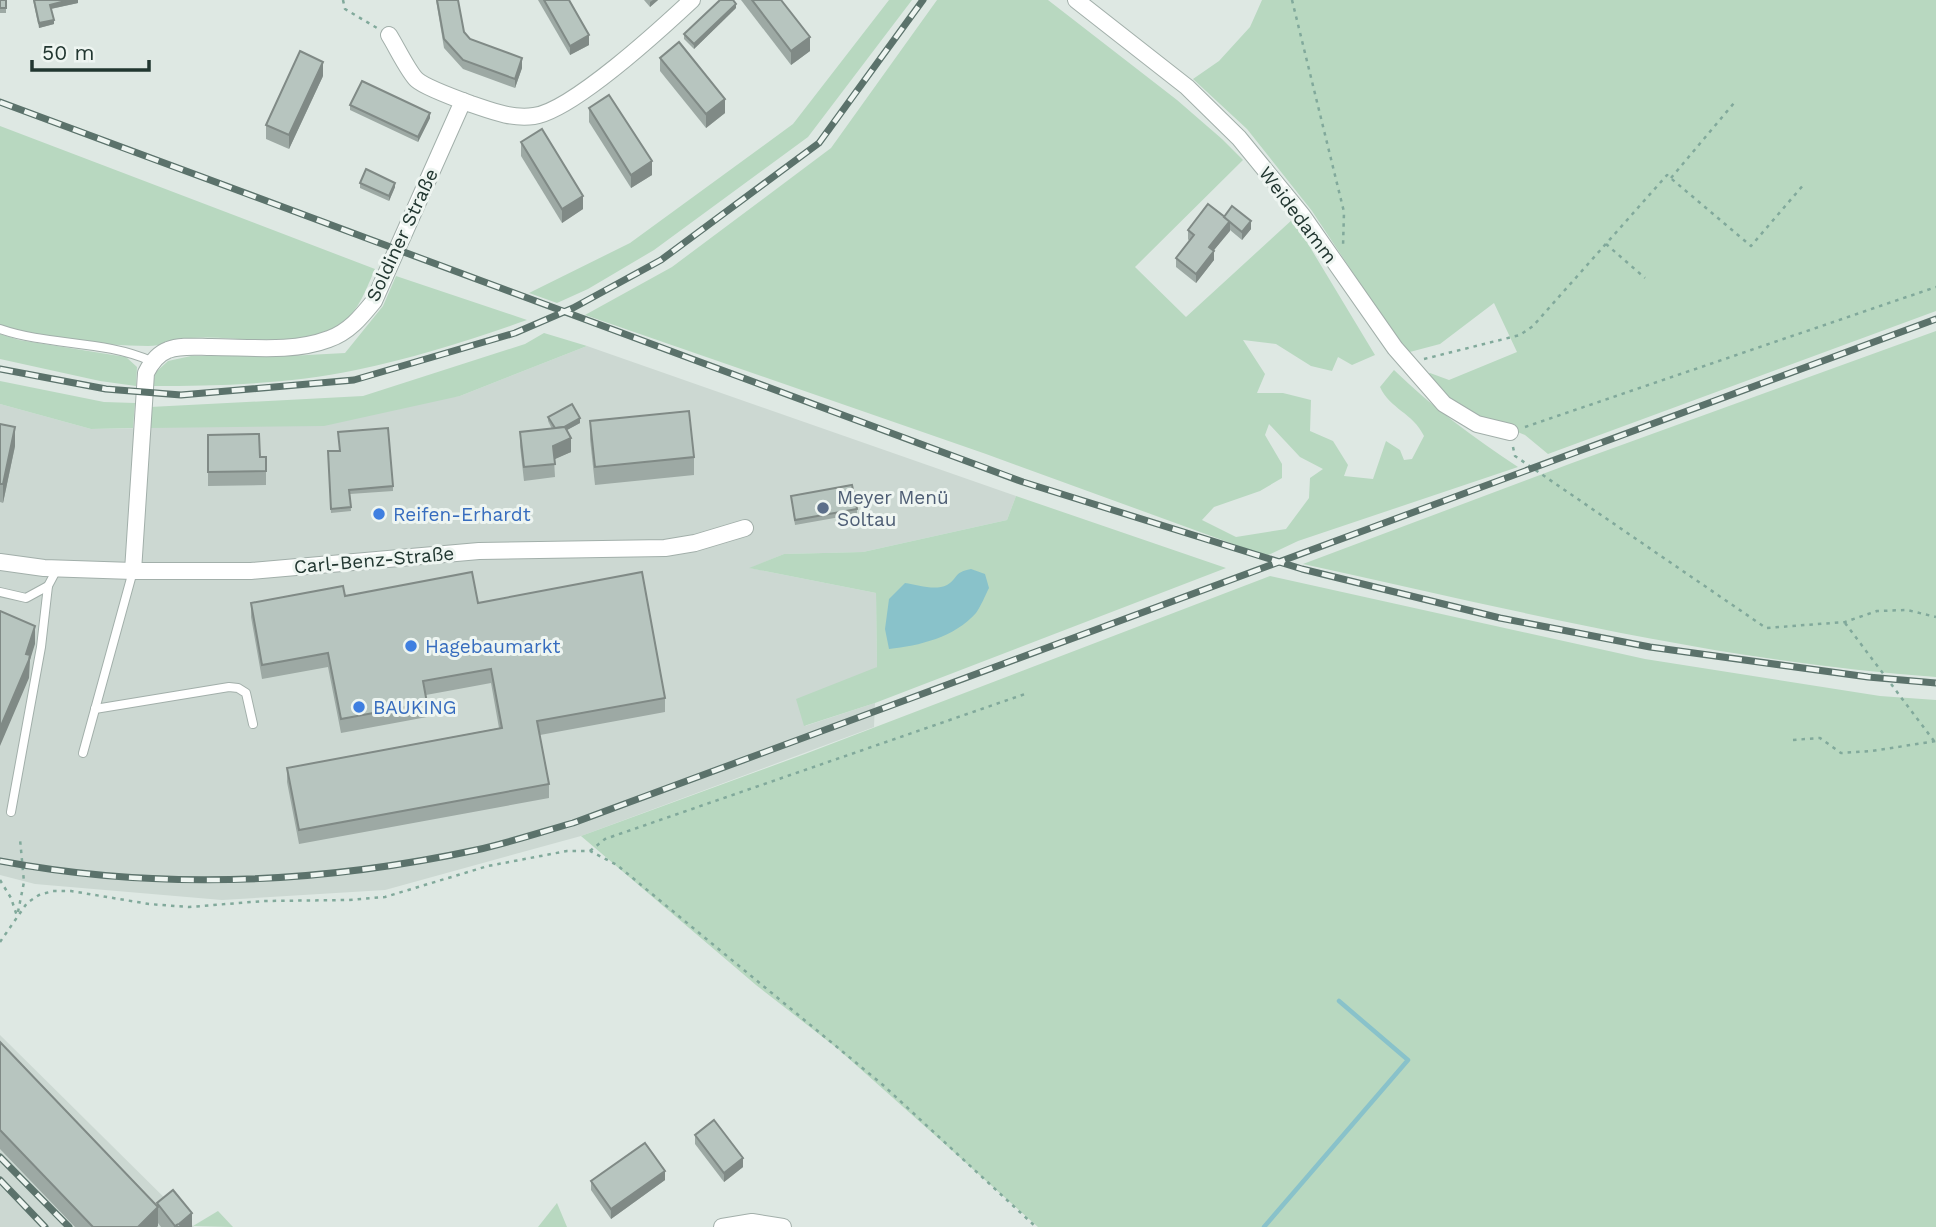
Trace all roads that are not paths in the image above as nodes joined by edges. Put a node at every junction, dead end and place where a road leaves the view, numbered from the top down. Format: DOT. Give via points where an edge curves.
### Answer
graph roads {
  1 [pos="692,0"];
  2 [pos="1076,0"];
  3 [pos="389,35"];
  4 [pos="463,101"];
  5 [pos="0,329"];
  6 [pos="151,361"];
  7 [pos="1510,432"];
  8 [pos="745,528"];
  9 [pos="0,562"];
  10 [pos="57,569"];
  11 [pos="133,571"];
  12 [pos="48,586"];
  13 [pos="0,592"];
  14 [pos="95,709"];
  15 [pos="253,724"];
  16 [pos="83,753"];
  17 [pos="11,812"];
  18 [pos="723,1227"];
  19 [pos="783,1227"];
  1 -- 4 [label="street" via="632,53 553,110 518,117"];
  2 -- 7 [label="street, Weidedamm" via="1187,87 1239,138 1302,215 1407,363 1444,404 1476,424"];
  3 -- 4 [label="street" via="418,80"];
  4 -- 6 [label="street, Soldiner Straße" via="374,301 354,326 309,345 188,347 167,350"];
  5 -- 6 [label="lane" via="19,336 133,353"];
  6 -- 11 [label="street" via="146,373"];
  8 -- 11 [label="street, Carl-Benz-Straße" via="665,548 479,551 251,571"];
  9 -- 10 [label="street, Carl-Benz-Straße"];
  10 -- 11 [label="street, Carl-Benz-Straße"];
  10 -- 12 [label="lane"];
  11 -- 14 [label="lane"];
  12 -- 13 [label="lane" via="26,598"];
  12 -- 17 [label="lane"];
  14 -- 15 [label="lane" via="229,687 246,693"];
  14 -- 16 [label="lane"];
  18 -- 19 [label="street" via="752,1222"];
}
